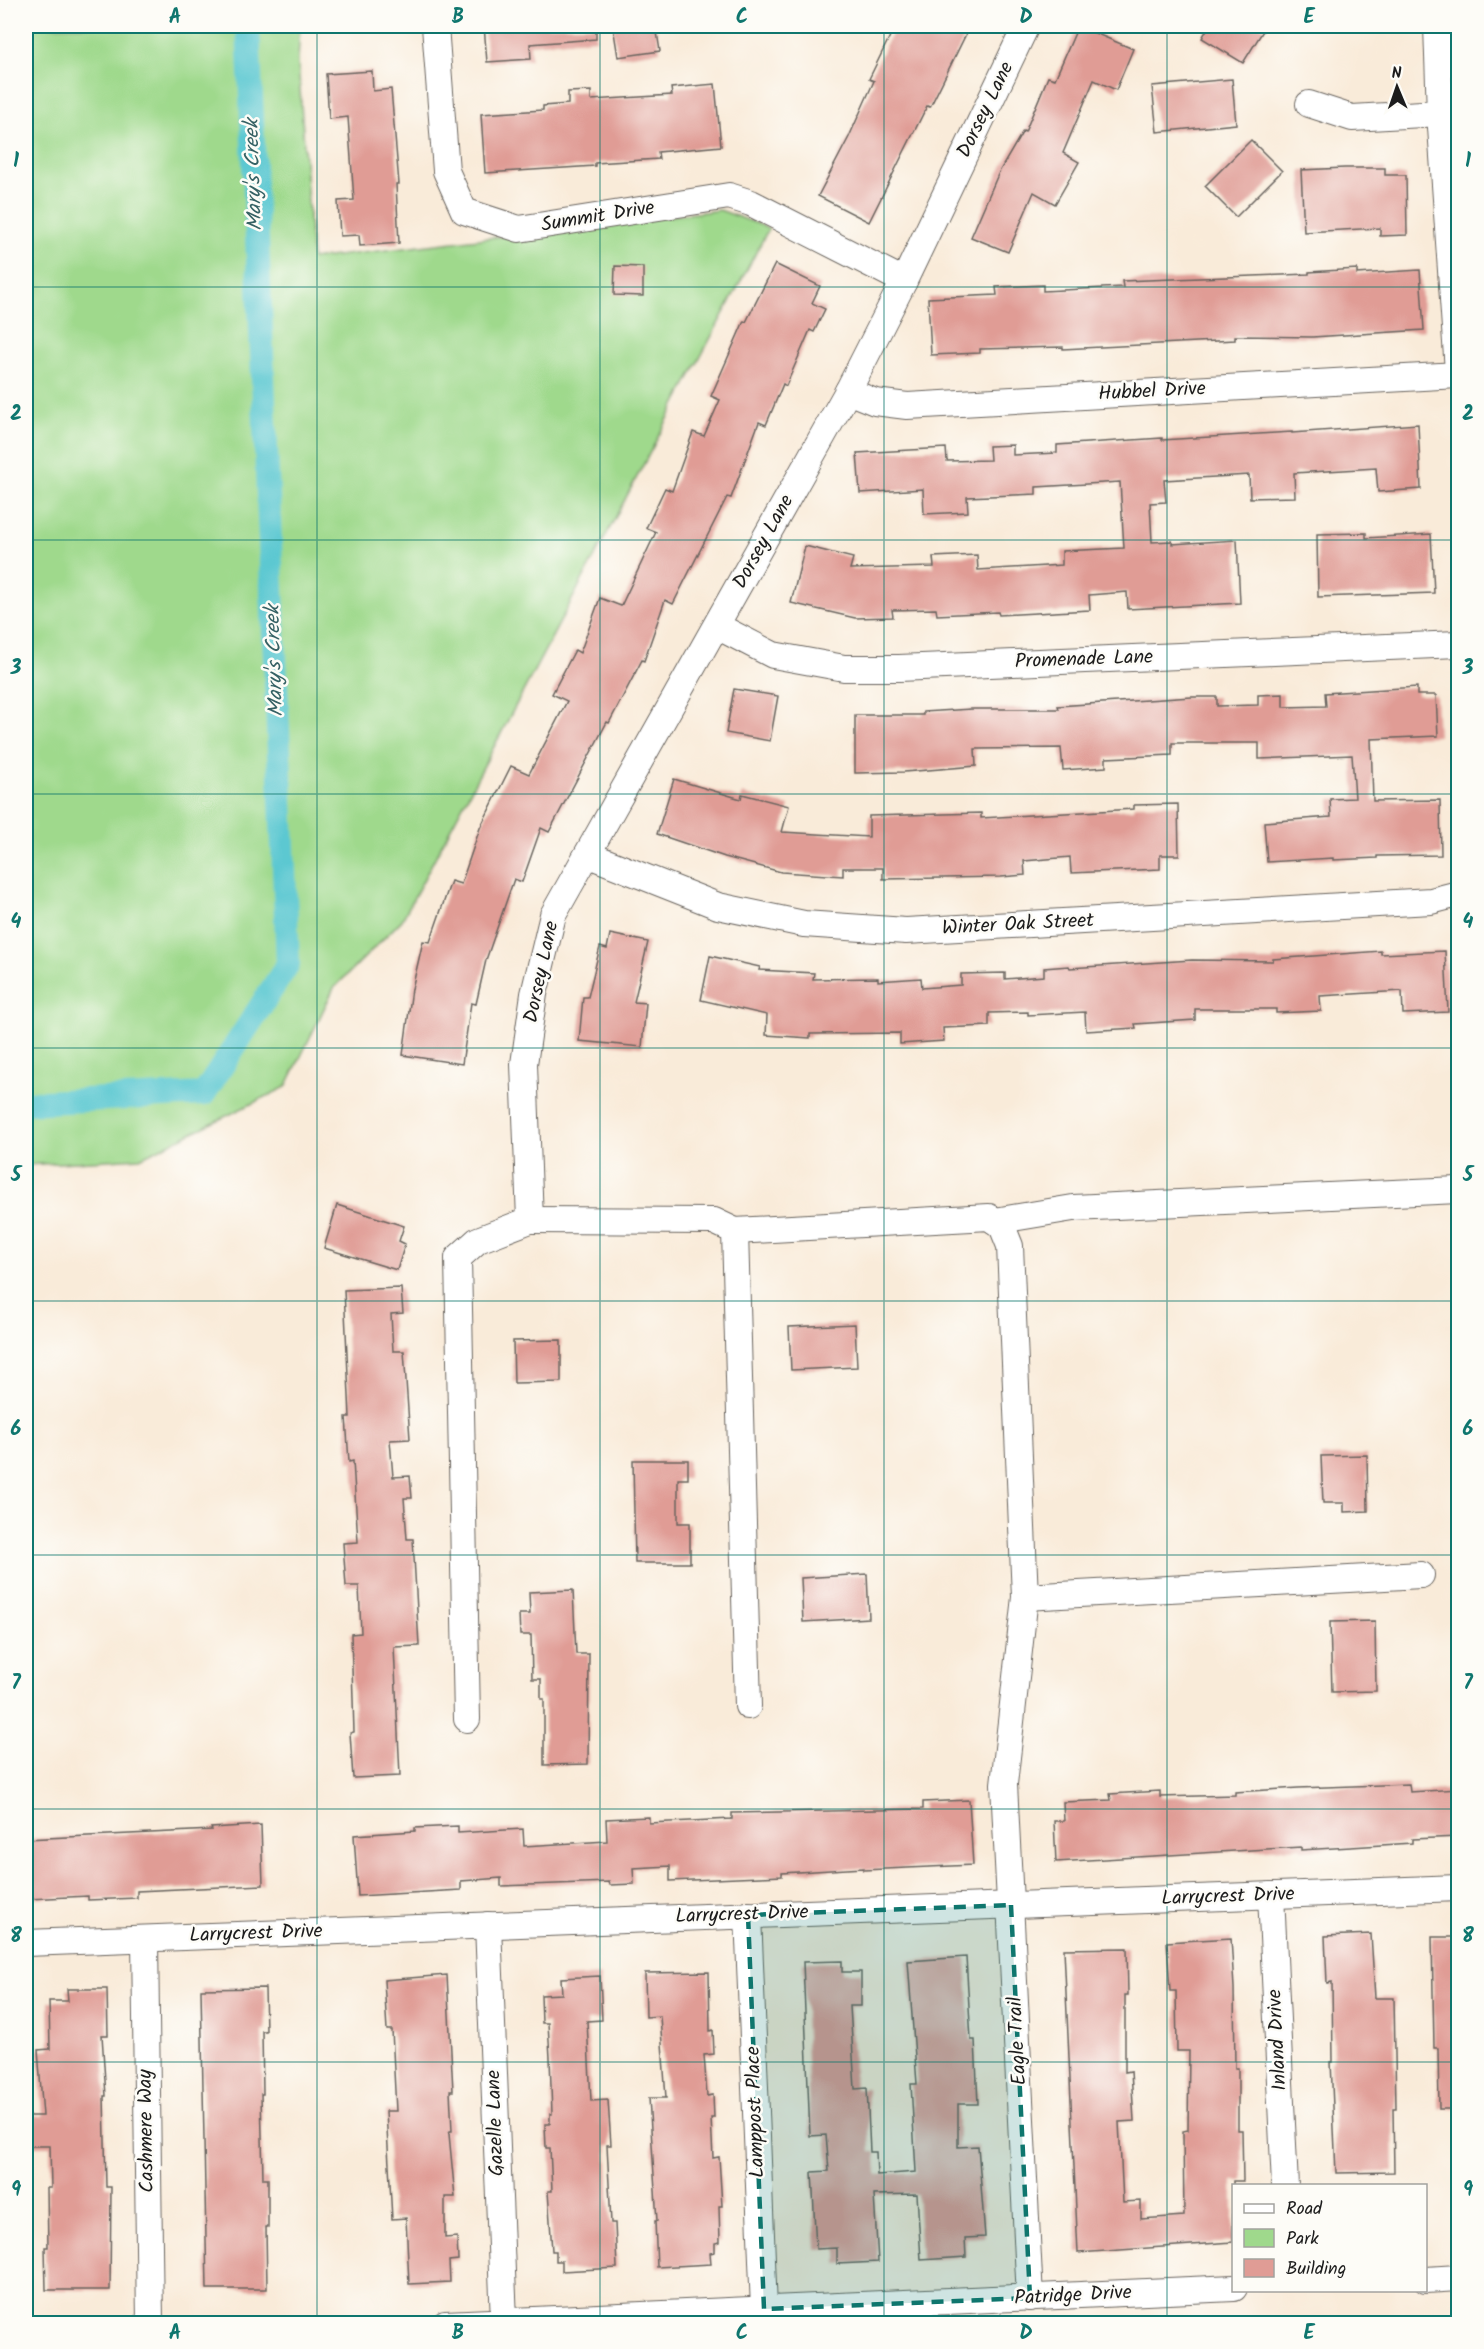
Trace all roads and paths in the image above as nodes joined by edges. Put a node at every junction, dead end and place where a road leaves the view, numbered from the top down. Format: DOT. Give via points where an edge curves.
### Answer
graph roads {
  1 [pos="435,26"];
  2 [pos="1026,26"];
  3 [pos="1437,26"];
  4 [pos="1309,104"];
  5 [pos="1440,113"];
  6 [pos="904,281"];
  7 [pos="1458,370"];
  8 [pos="1458,375"];
  9 [pos="848,391"];
  10 [pos="717,626"];
  11 [pos="1458,644"];
  12 [pos="588,855"];
  13 [pos="1458,894"];
  14 [pos="1458,1190"];
  15 [pos="530,1220"];
  16 [pos="995,1221"];
  17 [pos="735,1231"];
  18 [pos="1421,1575"];
  19 [pos="1026,1597"];
  20 [pos="748,1706"];
  21 [pos="467,1719"];
  22 [pos="1458,1888"];
  23 [pos="1271,1895"];
  24 [pos="1011,1905"];
  25 [pos="748,1915"];
  26 [pos="488,1925"];
  27 [pos="145,1939"];
  28 [pos="26,1943"];
  29 [pos="1285,2184"];
  30 [pos="1458,2278"];
  31 [pos="1427,2280"];
  32 [pos="1232,2288"];
  33 [pos="1030,2298"];
  34 [pos="764,2309"];
  35 [pos="504,2321"];
  36 [pos="150,2324"];
  37 [pos="445,2324"];
  1 -- 6 [label="street, Summit Drive" via="446,171 464,211 519,229 729,196 751,203"];
  2 -- 6 [label="street, Dorsey Lane"];
  3 -- 5 [label="street"];
  4 -- 5 [label="street" via="1352,118"];
  5 -- 7 [label="street"];
  6 -- 9 [label="street, Dorsey Lane"];
  8 -- 9 [label="street, Hubbel Drive" via="907,406 875,402"];
  9 -- 10 [label="street, Dorsey Lane"];
  10 -- 11 [label="street, Promenade Lane" via="772,655 844,668"];
  10 -- 12 [label="street, Dorsey Lane"];
  12 -- 13 [label="street, Winter Oak Street" via="718,906 804,924 906,931 1431,901"];
  12 -- 15 [label="street, Dorsey Lane" via="553,915 534,994 524,1064"];
  14 -- 16 [label="street" via="1073,1208"];
  15 -- 17 [label="street" via="714,1221"];
  15 -- 21 [label="street" via="478,1240 458,1258"];
  16 -- 17 [label="street" via="989,1217"];
  16 -- 19 [label="street, Eagle Trail" via="1002,1226 1010,1246"];
  17 -- 20 [label="street"];
  18 -- 19 [label="street"];
  19 -- 24 [label="street, Eagle Trail" via="1004,1784"];
  22 -- 23 [label="street, Larrycrest Drive"];
  23 -- 24 [label="street, Larrycrest Drive"];
  23 -- 29 [label="street, Inland Drive"];
  24 -- 25 [label="street, Larrycrest Drive"];
  24 -- 33 [label="street, Eagle Trail"];
  25 -- 26 [label="street, Larrycrest Drive"];
  25 -- 34 [label="street, Lamppost Place"];
  26 -- 27 [label="street, Larrycrest Drive"];
  26 -- 35 [label="street, Gazelle Lane"];
  27 -- 28 [label="street, Larrycrest Drive"];
  27 -- 36 [label="street, Cashmere Way"];
  30 -- 31 [label="street"];
  32 -- 33 [label="street, Patridge Drive"];
  33 -- 34 [label="street, Patridge Drive"];
  34 -- 35 [label="street, Patridge Drive"];
  35 -- 37 [label="street, Patridge Drive"];
}
